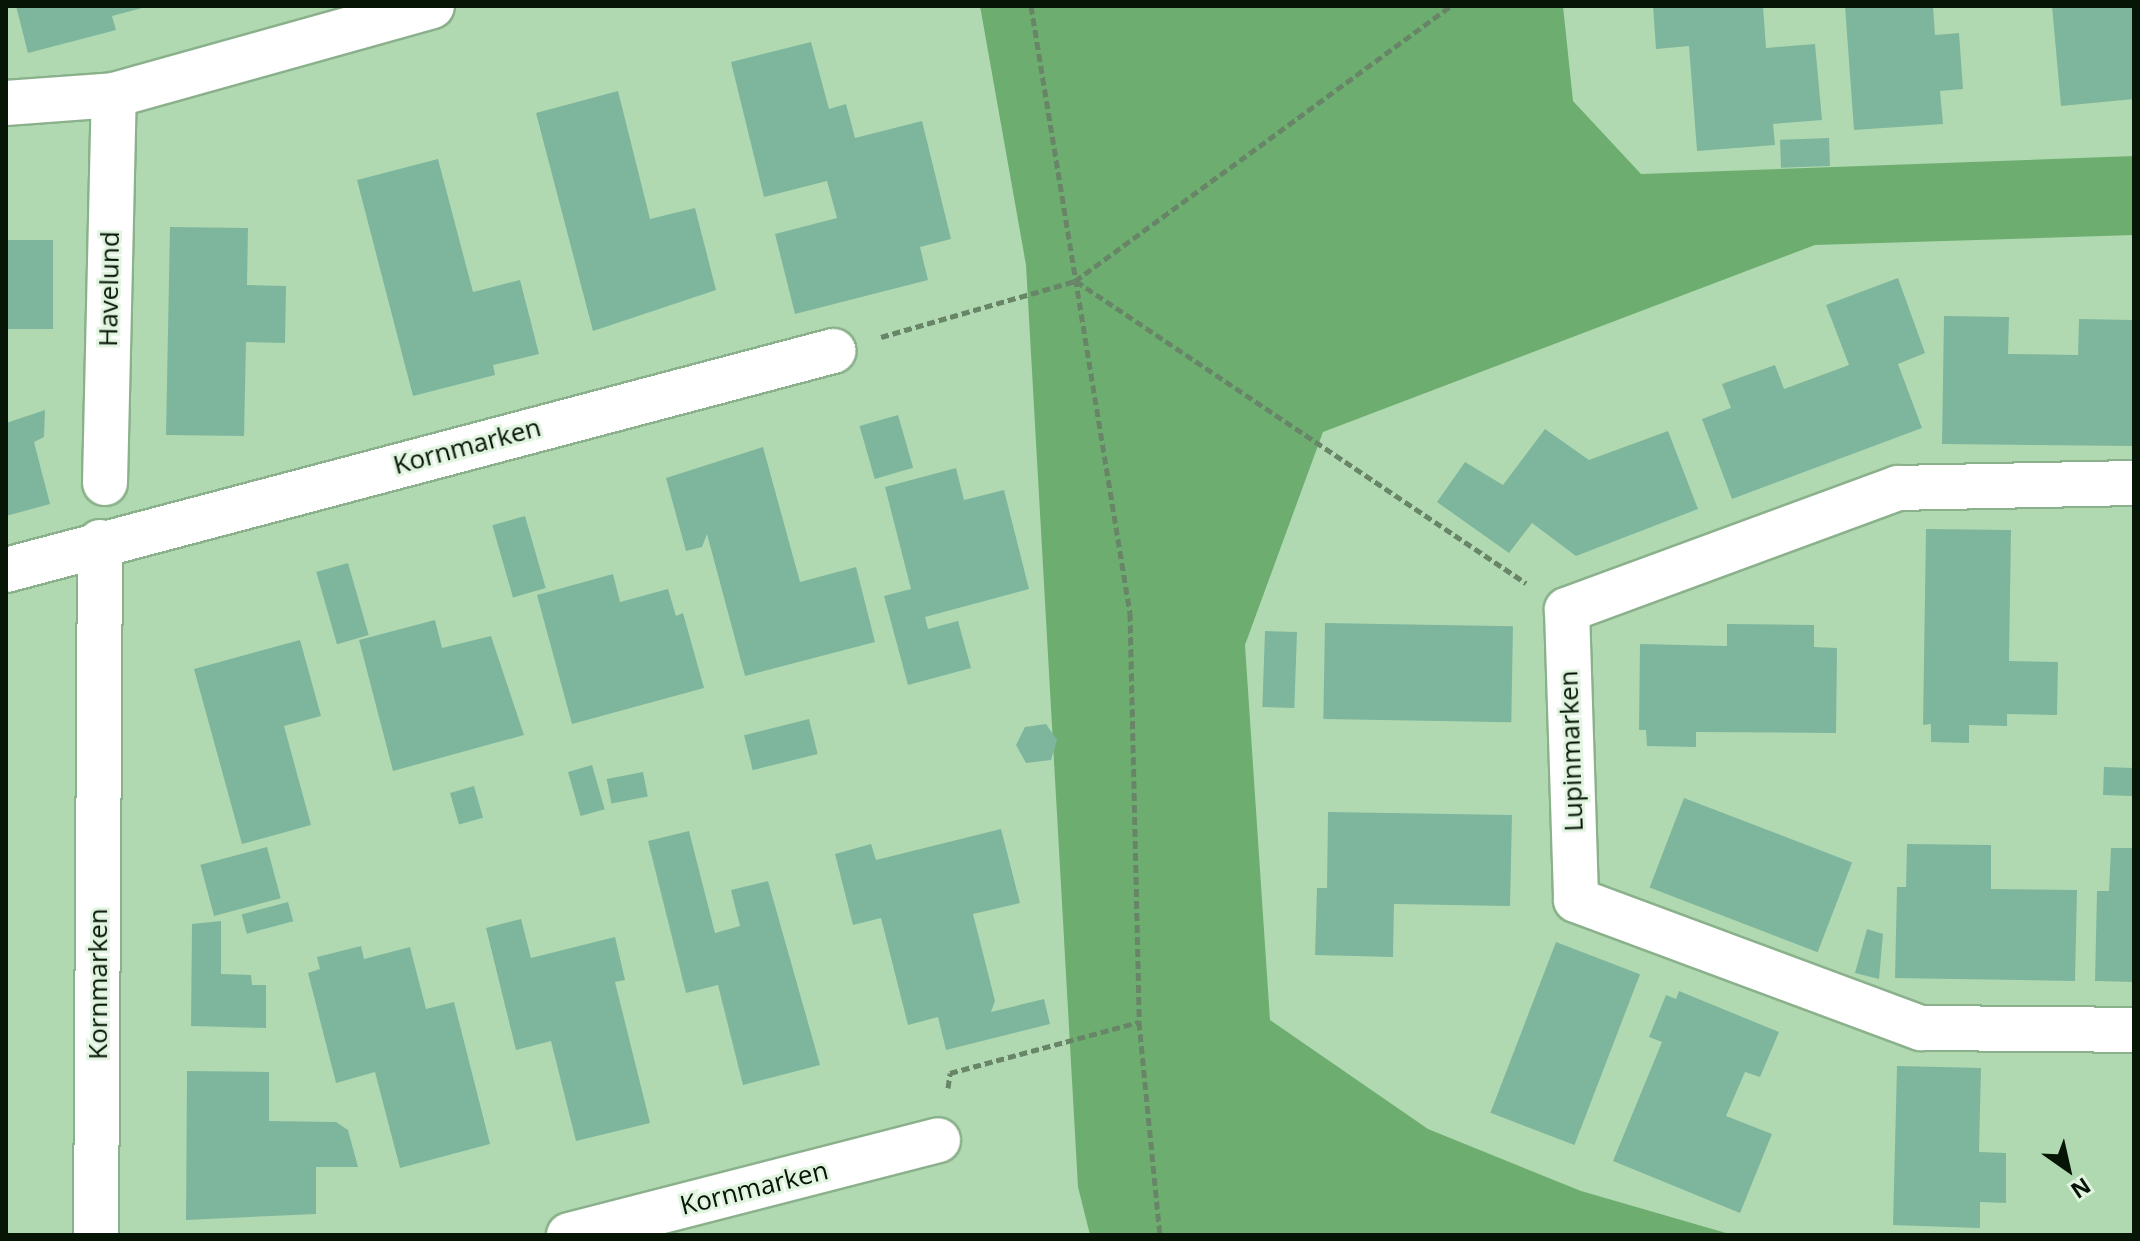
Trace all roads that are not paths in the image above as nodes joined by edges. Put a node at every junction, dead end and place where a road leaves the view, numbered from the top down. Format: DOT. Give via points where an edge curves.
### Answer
graph roads {
  1 [pos="432,6"];
  2 [pos="114,95"];
  3 [pos="6,103"];
  4 [pos="833,351"];
  5 [pos="105,483"];
  6 [pos="2134,483"];
  7 [pos="100,542"];
  8 [pos="6,570"];
  9 [pos="2134,1030"];
  10 [pos="938,1140"];
  11 [pos="96,1235"];
  12 [pos="569,1235"];
  1 -- 2 [label="street"];
  2 -- 3 [label="street"];
  2 -- 5 [label="street, Havelund"];
  4 -- 7 [label="street, Kornmarken"];
  6 -- 9 [label="street, Lupinmarken" via="1898,488 1567,610 1576,900 1921,1028"];
  7 -- 8 [label="street, Kornmarken"];
  7 -- 11 [label="street, Kornmarken"];
  10 -- 12 [label="street, Kornmarken"];
}
